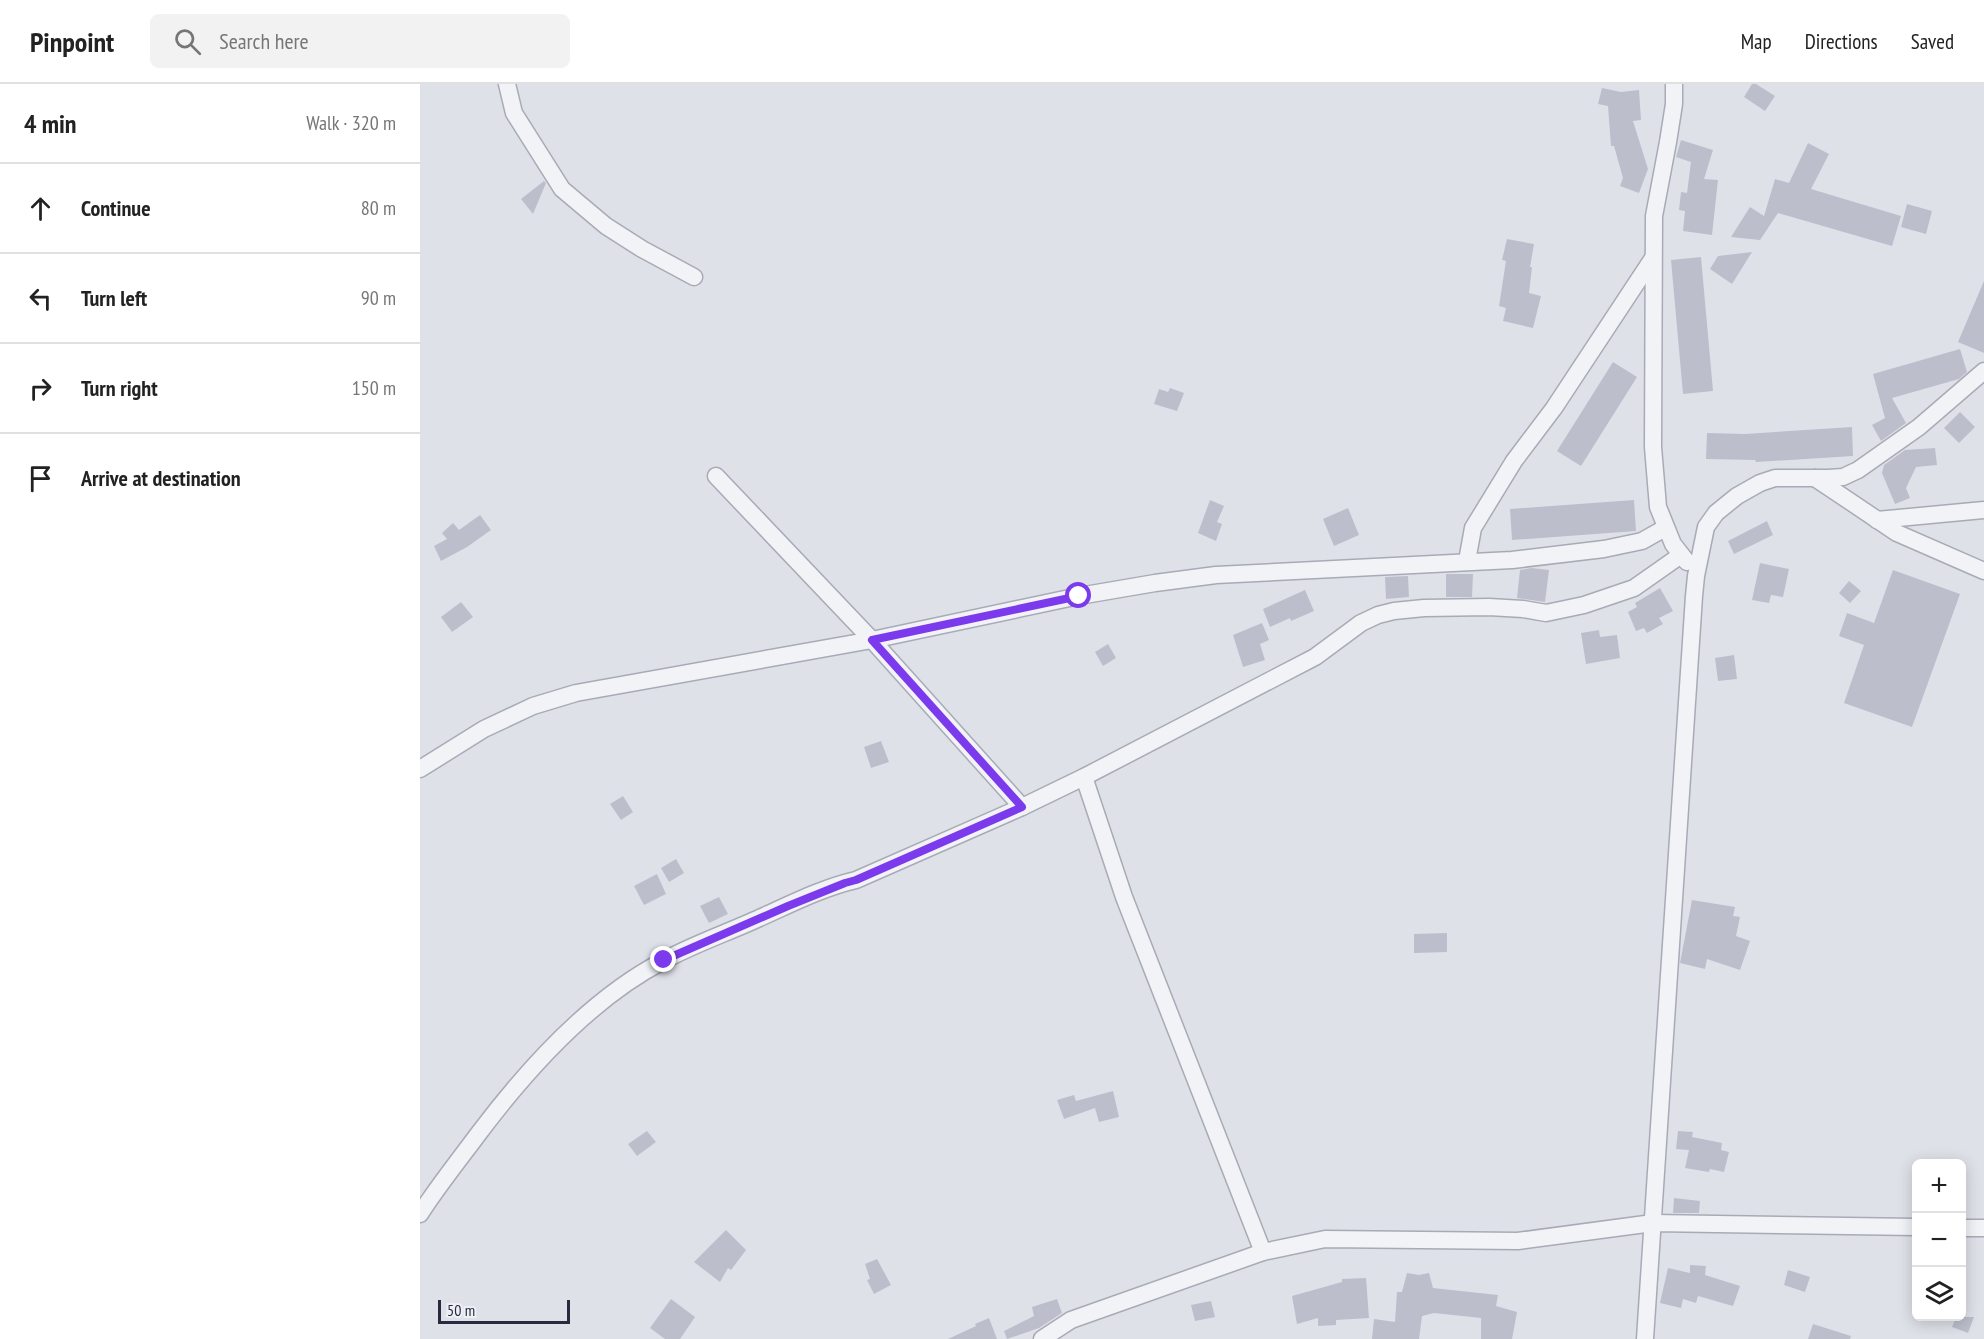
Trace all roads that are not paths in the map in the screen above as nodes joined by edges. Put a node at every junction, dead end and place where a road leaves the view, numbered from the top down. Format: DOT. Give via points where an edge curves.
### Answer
graph roads {
  1 [pos="507,84"];
  2 [pos="1674,84"];
  3 [pos="1653,258"];
  4 [pos="694,277"];
  5 [pos="1984,371"];
  6 [pos="716,476"];
  7 [pos="1814,477"];
  8 [pos="1984,510"];
  9 [pos="1877,520"];
  10 [pos="1665,528"];
  11 [pos="1681,555"];
  12 [pos="1467,561"];
  13 [pos="1984,571"];
  14 [pos="1696,576"];
  15 [pos="872,640"];
  16 [pos="420,769"];
  17 [pos="1084,777"];
  18 [pos="1022,807"];
  19 [pos="420,1214"];
  20 [pos="1653,1223"];
  21 [pos="1912,1227"];
  22 [pos="1966,1228"];
  23 [pos="1984,1228"];
  24 [pos="1263,1252"];
  25 [pos="1042,1339"];
  26 [pos="1645,1339"];
  1 -- 4 [label="street" via="514,113 562,189 606,226"];
  2 -- 3 [label="street" via="1670,133 1654,216"];
  3 -- 10 [label="street" via="1653,447 1658,507"];
  3 -- 12 [label="street" via="1554,408 1514,460 1473,528"];
  5 -- 7 [label="street" via="1919,427 1858,470 1843,477"];
  6 -- 15 [label="street"];
  7 -- 9 [label="street"];
  7 -- 14 [label="street" via="1774,478 1760,483 1716,513 1706,527"];
  8 -- 9 [label="street"];
  9 -- 13 [label="street" via="1897,533"];
  10 -- 11 [label="street"];
  10 -- 12 [label="street" via="1642,541 1604,549"];
  11 -- 14 [label="street"];
  11 -- 17 [label="street" via="1634,588 1546,613 1488,607 1411,608 1378,615 1316,657"];
  12 -- 15 [label="street" via="1216,575 1079,596"];
  14 -- 20 [label="street"];
  15 -- 16 [label="street" via="576,693 533,706 484,729"];
  15 -- 18 [label="street"];
  17 -- 18 [label="street"];
  17 -- 24 [label="street" via="1124,897"];
  18 -- 19 [label="street" via="664,960 632,979 544,1055 498,1107"];
  20 -- 21 [label="street"];
  20 -- 24 [label="street" via="1518,1241 1325,1239"];
  20 -- 26 [label="street"];
  22 -- 23 [label="street"];
  24 -- 25 [label="street" via="1071,1320"];
}
